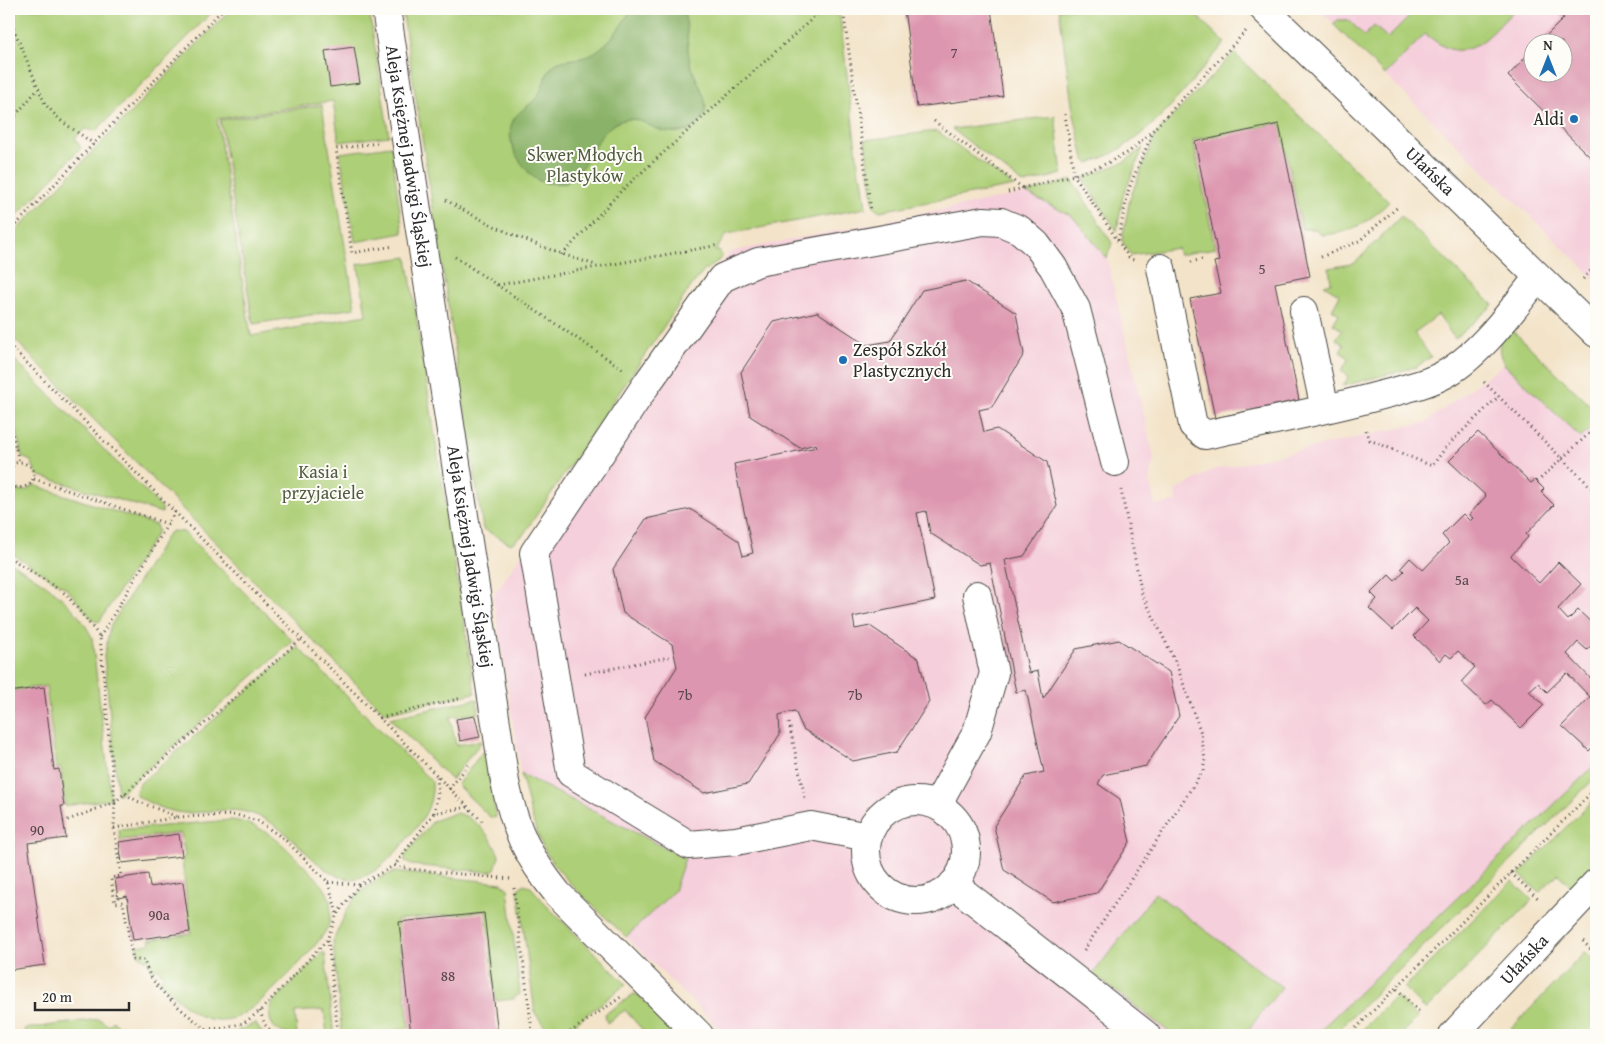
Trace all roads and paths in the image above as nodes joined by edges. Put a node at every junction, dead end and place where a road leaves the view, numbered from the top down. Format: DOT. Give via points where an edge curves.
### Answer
graph roads {
  1 [pos="9,9"];
  2 [pos="224,9"];
  3 [pos="386,9"];
  4 [pos="822,9"];
  5 [pos="843,9"];
  6 [pos="1264,9"];
  7 [pos="1247,30"];
  8 [pos="37,90"];
  9 [pos="1065,114"];
  10 [pos="934,121"];
  11 [pos="9,123"];
  12 [pos="1154,130"];
  13 [pos="407,139"];
  14 [pos="94,144"];
  15 [pos="1074,175"];
  16 [pos="414,180"];
  17 [pos="1024,189"];
  18 [pos="1399,206"];
  19 [pos="872,218"];
  20 [pos="9,232"];
  21 [pos="422,238"];
  22 [pos="1118,240"];
  23 [pos="562,255"];
  24 [pos="1321,257"];
  25 [pos="1203,259"];
  26 [pos="1596,265"];
  27 [pos="598,266"];
  28 [pos="1162,268"];
  29 [pos="1586,276"];
  30 [pos="1538,277"];
  31 [pos="1304,311"];
  32 [pos="1596,333"];
  33 [pos="9,345"];
  34 [pos="1460,362"];
  35 [pos="646,385"];
  36 [pos="1499,396"];
  37 [pos="1375,397"];
  38 [pos="1325,409"];
  39 [pos="9,420"];
  40 [pos="1596,427"];
  41 [pos="1562,458"];
  42 [pos="18,462"];
  43 [pos="1115,462"];
  44 [pos="9,470"];
  45 [pos="34,479"];
  46 [pos="9,482"];
  47 [pos="1537,482"];
  48 [pos="1596,492"];
  49 [pos="175,512"];
  50 [pos="168,524"];
  51 [pos="9,557"];
  52 [pos="977,595"];
  53 [pos="100,637"];
  54 [pos="300,639"];
  55 [pos="669,657"];
  56 [pos="555,680"];
  57 [pos="492,691"];
  58 [pos="379,718"];
  59 [pos="789,724"];
  60 [pos="437,776"];
  61 [pos="1596,788"];
  62 [pos="125,794"];
  63 [pos="115,802"];
  64 [pos="937,804"];
  65 [pos="468,807"];
  66 [pos="434,813"];
  67 [pos="179,817"];
  68 [pos="64,822"];
  69 [pos="483,822"];
  70 [pos="811,826"];
  71 [pos="114,828"];
  72 [pos="868,837"];
  73 [pos="524,847"];
  74 [pos="395,865"];
  75 [pos="1511,873"];
  76 [pos="513,879"];
  77 [pos="328,882"];
  78 [pos="1596,883"];
  79 [pos="953,884"];
  80 [pos="359,885"];
  81 [pos="1532,893"];
  82 [pos="338,914"];
  83 [pos="328,940"];
  84 [pos="1068,974"];
  85 [pos="643,980"];
  86 [pos="1397,989"];
  87 [pos="260,1011"];
  88 [pos="1422,1014"];
  89 [pos="205,1029"];
  90 [pos="212,1035"];
  91 [pos="275,1035"];
  92 [pos="338,1035"];
  93 [pos="535,1035"];
  94 [pos="566,1035"];
  95 [pos="700,1035"];
  96 [pos="1146,1035"];
  97 [pos="1349,1035"];
  98 [pos="1453,1035"];
  1 -- 8 [label="path" via="10,20"];
  2 -- 14 [label="path"];
  3 -- 13 [label="street, Aleja Księżnej Jadwigi Śląskiej"];
  4 -- 23 [label="path" via="621,191"];
  5 -- 19 [label="path"];
  6 -- 30 [label="street, Ułańska"];
  7 -- 12 [label="path"];
  8 -- 11 [label="path"];
  8 -- 14 [label="path" via="44,104 60,120"];
  9 -- 15 [label="path"];
  10 -- 17 [label="path"];
  12 -- 15 [label="path" via="1129,152"];
  12 -- 22 [label="path" via="1129,188"];
  13 -- 16 [label="street, Aleja Księżnej Jadwigi Śląskiej"];
  13 -- 21 [label="path" via="336,149 352,253"];
  14 -- 20 [label="path"];
  15 -- 22 [label="path"];
  16 -- 21 [label="street, Aleja Księżnej Jadwigi Śląskiej"];
  16 -- 23 [label="path" via="473,214"];
  18 -- 24 [label="path" via="1358,241"];
  21 -- 35 [label="path"];
  21 -- 57 [label="street, Aleja Księżnej Jadwigi Śląskiej"];
  22 -- 28 [label="path" via="1130,259"];
  23 -- 27 [label="path"];
  25 -- 28 [label="path"];
  26 -- 29 [label="path"];
  28 -- 38 [label="street" via="1193,425 1205,435"];
  30 -- 32 [label="street, Ułańska"];
  30 -- 34 [label="street" via="1505,317"];
  31 -- 38 [label="street"];
  33 -- 49 [label="path"];
  34 -- 36 [label="path"];
  34 -- 37 [label="street" via="1447,373"];
  35 -- 43 [label="street" via="722,278 758,262 983,221 1001,222 1020,230 1036,244 1076,309"];
  35 -- 56 [label="street" via="534,553"];
  36 -- 37 [label="path" via="1432,466 1370,440 1366,424 1374,411"];
  36 -- 41 [label="path"];
  37 -- 38 [label="street"];
  39 -- 42 [label="path"];
  40 -- 41 [label="path"];
  41 -- 47 [label="path"];
  41 -- 48 [label="path"];
  42 -- 44 [label="path"];
  42 -- 45 [label="path" via="32,467"];
  43 -- 84 [label="path" via="1142,594 1176,663 1201,733 1205,760 1203,771"];
  45 -- 46 [label="path" via="20,488"];
  45 -- 50 [label="path"];
  49 -- 50 [label="path"];
  49 -- 54 [label="path"];
  50 -- 53 [label="path"];
  51 -- 53 [label="path" via="66,594"];
  52 -- 64 [label="street" via="994,673 977,732"];
  53 -- 63 [label="path"];
  54 -- 58 [label="path"];
  54 -- 62 [label="path"];
  55 -- 56 [label="path"];
  56 -- 70 [label="street" via="571,773 689,845 736,841"];
  57 -- 58 [label="path"];
  57 -- 73 [label="street, Aleja Księżnej Jadwigi Śląskiej" via="505,782"];
  58 -- 60 [label="path"];
  59 -- 70 [label="path"];
  60 -- 65 [label="path"];
  60 -- 66 [label="path"];
  61 -- 75 [label="path"];
  62 -- 63 [label="path"];
  62 -- 67 [label="path"];
  63 -- 68 [label="path"];
  63 -- 71 [label="path"];
  64 -- 72 [label="street" via="916,800 895,805 878,818"];
  64 -- 79 [label="street" via="954,818 964,836 966,856 960,875"];
  65 -- 66 [label="path"];
  65 -- 69 [label="path"];
  66 -- 74 [label="path"];
  67 -- 71 [label="path"];
  67 -- 77 [label="path" via="236,815 258,821 284,839"];
  70 -- 72 [label="street"];
  71 -- 89 [label="path" via="121,876 111,878 115,903 123,902 133,960 144,960 147,973 160,988"];
  72 -- 79 [label="street" via="866,858 871,873 880,886 894,895 909,900 929,899"];
  73 -- 76 [label="path" via="506,853"];
  73 -- 85 [label="street, Aleja Księżnej Jadwigi Śląskiej" via="558,894"];
  74 -- 76 [label="path"];
  74 -- 80 [label="path"];
  75 -- 81 [label="path"];
  75 -- 86 [label="path"];
  76 -- 93 [label="path"];
  77 -- 80 [label="path"];
  77 -- 82 [label="path"];
  78 -- 98 [label="street, Ułańska"];
  79 -- 84 [label="street"];
  80 -- 82 [label="path"];
  82 -- 83 [label="path"];
  83 -- 87 [label="path"];
  83 -- 92 [label="path"];
  84 -- 96 [label="street"];
  85 -- 94 [label="path"];
  85 -- 95 [label="street, Aleja Księżnej Jadwigi Śląskiej"];
  86 -- 88 [label="path"];
  86 -- 97 [label="path"];
  87 -- 89 [label="path" via="244,1023"];
  87 -- 91 [label="path" via="265,1025"];
  89 -- 90 [label="path"];
}
